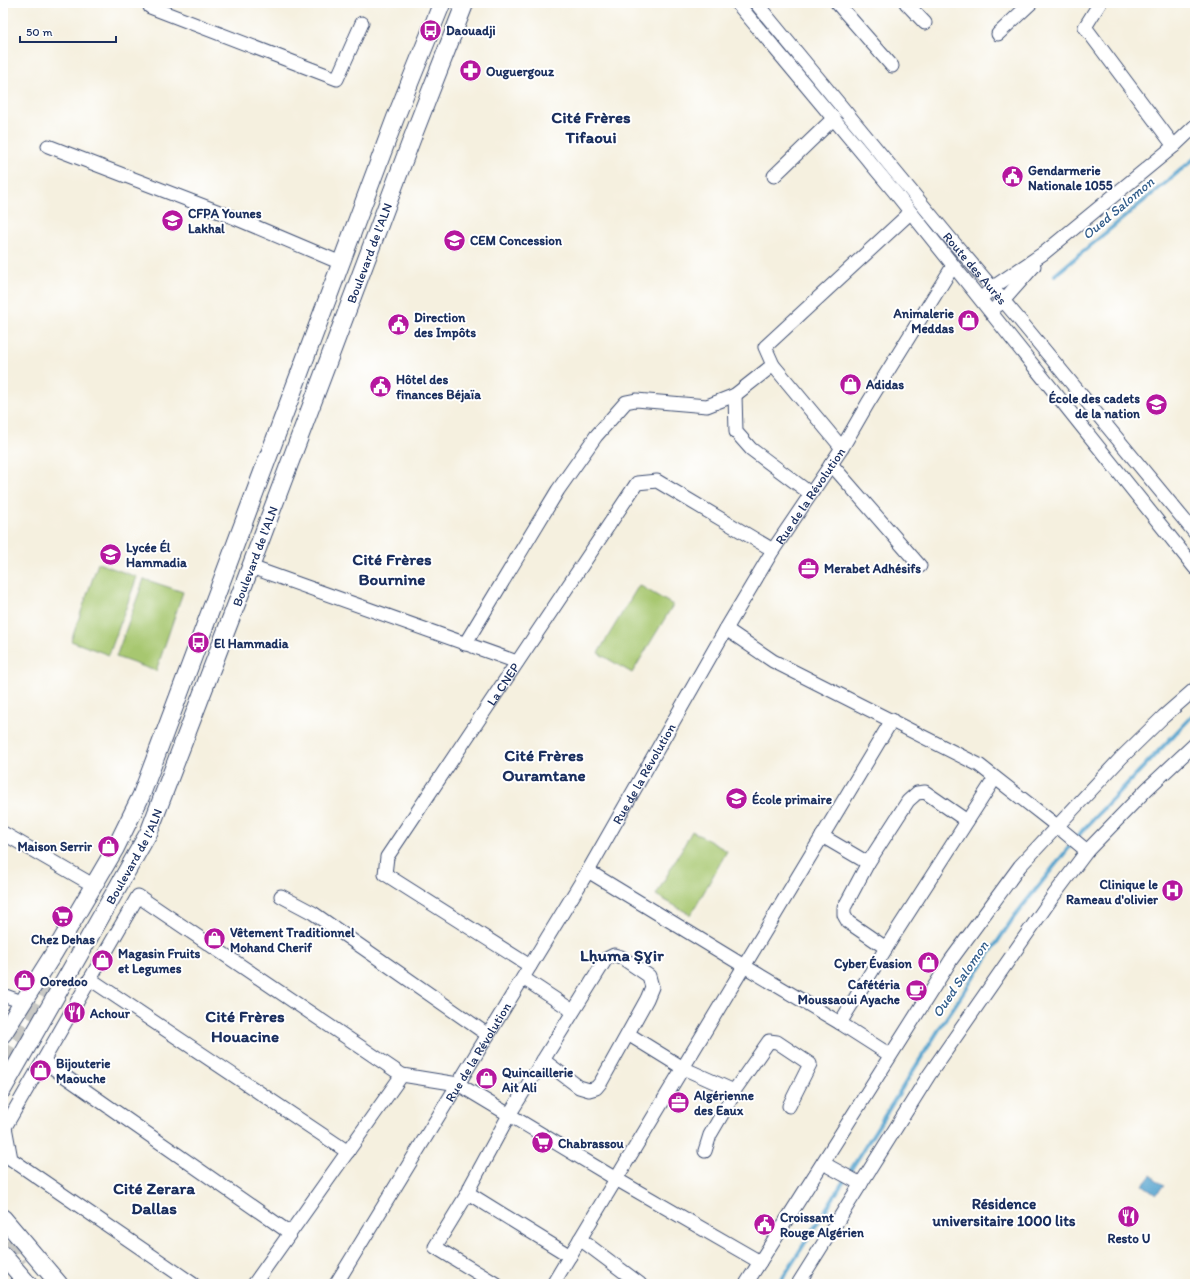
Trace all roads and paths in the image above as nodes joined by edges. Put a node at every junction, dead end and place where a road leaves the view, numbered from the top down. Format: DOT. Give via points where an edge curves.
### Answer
graph roads {
  1 [pos="149,3"];
  2 [pos="442,3"];
  3 [pos="465,3"];
  4 [pos="737,3"];
  5 [pos="757,3"];
  6 [pos="838,3"];
  7 [pos="906,3"];
  8 [pos="1031,3"];
  9 [pos="1100,3"];
  10 [pos="748,17"];
  11 [pos="362,23"];
  12 [pos="925,23"];
  13 [pos="998,34"];
  14 [pos="892,66"];
  15 [pos="834,118"];
  16 [pos="1195,126"];
  17 [pos="48,146"];
  18 [pos="1174,146"];
  19 [pos="774,176"];
  20 [pos="910,213"];
  21 [pos="1048,250"];
  22 [pos="341,263"];
  23 [pos="953,266"];
  24 [pos="992,288"];
  25 [pos="981,299"];
  26 [pos="1003,301"];
  27 [pos="990,310"];
  28 [pos="773,365"];
  29 [pos="735,395"];
  30 [pos="842,448"];
  31 [pos="831,464"];
  32 [pos="811,494"];
  33 [pos="1195,533"];
  34 [pos="773,550"];
  35 [pos="920,566"];
  36 [pos="251,567"];
  37 [pos="1195,568"];
  38 [pos="726,629"];
  39 [pos="465,644"];
  40 [pos="517,662"];
  41 [pos="1195,689"];
  42 [pos="892,720"];
  43 [pos="1195,744"];
  44 [pos="995,778"];
  45 [pos="967,821"];
  46 [pos="1057,826"];
  47 [pos="3,833"];
  48 [pos="822,836"];
  49 [pos="1087,851"];
  50 [pos="868,862"];
  51 [pos="588,871"];
  52 [pos="120,882"];
  53 [pos="93,885"];
  54 [pos="138,896"];
  55 [pos="281,896"];
  56 [pos="886,948"];
  57 [pos="530,966"];
  58 [pos="744,966"];
  59 [pos="523,978"];
  60 [pos="90,979"];
  61 [pos="3,995"];
  62 [pos="22,1002"];
  63 [pos="573,1011"];
  64 [pos="840,1023"];
  65 [pos="3,1034"];
  66 [pos="628,1034"];
  67 [pos="488,1035"];
  68 [pos="890,1055"];
  69 [pos="544,1060"];
  70 [pos="43,1061"];
  71 [pos="683,1068"];
  72 [pos="402,1076"];
  73 [pos="458,1084"];
  74 [pos="3,1089"];
  75 [pos="734,1091"];
  76 [pos="789,1106"];
  77 [pos="509,1115"];
  78 [pos="705,1151"];
  79 [pos="348,1152"];
  80 [pos="827,1164"];
  81 [pos="616,1179"];
  82 [pos="858,1182"];
  83 [pos="468,1193"];
  84 [pos="3,1218"];
  85 [pos="290,1233"];
  86 [pos="580,1239"];
  87 [pos="3,1255"];
  88 [pos="570,1256"];
  89 [pos="760,1262"];
  90 [pos="342,1282"];
  91 [pos="28,1284"];
  92 [pos="59,1284"];
  93 [pos="193,1284"];
  94 [pos="254,1284"];
  95 [pos="496,1284"];
  96 [pos="553,1284"];
  97 [pos="640,1284"];
  98 [pos="746,1284"];
  99 [pos="798,1284"];
  1 -- 11 [label="street" via="150,7 337,79"];
  2 -- 22 [label="main road, Boulevard de l'ALN"];
  3 -- 36 [label="main road, Boulevard de l'ALN"];
  4 -- 10 [label="street, Route des Aurès"];
  5 -- 10 [label="street"];
  5 -- 24 [label="street, Route des Aurès"];
  6 -- 14 [label="street"];
  7 -- 12 [label="street"];
  8 -- 13 [label="street"];
  9 -- 18 [label="street" via="1086,27"];
  10 -- 15 [label="street, Route des Aurès"];
  15 -- 19 [label="street"];
  15 -- 20 [label="street, Route des Aurès"];
  16 -- 18 [label="street"];
  17 -- 22 [label="street" via="235,218"];
  18 -- 21 [label="street"];
  20 -- 23 [label="street, Route des Aurès"];
  20 -- 28 [label="street" via="765,347"];
  21 -- 24 [label="street"];
  21 -- 26 [label="street"];
  22 -- 53 [label="main road, Boulevard de l'ALN" via="141,796 115,849"];
  23 -- 25 [label="street, Route des Aurès"];
  23 -- 30 [label="street, Rue de la Révolution"];
  24 -- 25 [label="street"];
  24 -- 26 [label="street, Route des Aurès"];
  25 -- 27 [label="street, Route des Aurès"];
  26 -- 27 [label="street"];
  26 -- 33 [label="street, Route des Aurès"];
  27 -- 37 [label="street, Route des Aurès"];
  28 -- 29 [label="street"];
  28 -- 30 [label="street"];
  29 -- 32 [label="street" via="736,432 751,449"];
  29 -- 39 [label="street" via="707,406 636,400 626,402 596,436 558,490"];
  30 -- 31 [label="street, Rue de la Révolution"];
  31 -- 32 [label="street, Rue de la Révolution"];
  31 -- 35 [label="street"];
  32 -- 34 [label="street, Rue de la Révolution"];
  34 -- 38 [label="street, Rue de la Révolution"];
  34 -- 40 [label="street, La CNEP" via="657,481 637,483"];
  36 -- 39 [label="street"];
  36 -- 52 [label="main road, Boulevard de l'ALN" via="149,832"];
  38 -- 42 [label="street" via="773,661"];
  38 -- 51 [label="street, Rue de la Révolution"];
  39 -- 40 [label="street"];
  40 -- 57 [label="street, La CNEP" via="387,857 385,874"];
  41 -- 46 [label="street" via="1122,757"];
  42 -- 44 [label="street" via="979,765"];
  42 -- 48 [label="street"];
  43 -- 49 [label="street"];
  44 -- 45 [label="street"];
  44 -- 46 [label="street"];
  45 -- 50 [label="street" via="925,792 917,792 908,801"];
  45 -- 56 [label="street"];
  46 -- 49 [label="street"];
  46 -- 68 [label="street" via="1020,866 951,960"];
  47 -- 53 [label="street"];
  48 -- 50 [label="street"];
  48 -- 58 [label="street"];
  49 -- 82 [label="street" via="1054,895"];
  50 -- 56 [label="street" via="844,908 844,915 848,922"];
  51 -- 57 [label="street, Rue de la Révolution"];
  51 -- 58 [label="street"];
  52 -- 54 [label="street"];
  52 -- 74 [label="main road, Boulevard de l'ALN"];
  53 -- 62 [label="main road, Boulevard de l'ALN"];
  54 -- 60 [label="street"];
  54 -- 72 [label="street"];
  55 -- 67 [label="street" via="313,913"];
  56 -- 64 [label="street"];
  57 -- 59 [label="street, Rue de la Révolution"];
  58 -- 64 [label="street"];
  58 -- 71 [label="street"];
  59 -- 63 [label="street"];
  59 -- 67 [label="street, Rue de la Révolution"];
  60 -- 70 [label="street"];
  60 -- 79 [label="street"];
  61 -- 62 [label="street"];
  62 -- 65 [label="main road, Boulevard de l'ALN"];
  63 -- 66 [label="street" via="606,959 614,955 621,957 649,976 652,986"];
  63 -- 69 [label="street"];
  64 -- 68 [label="street"];
  66 -- 69 [label="street" via="596,1088 589,1090 579,1087"];
  66 -- 71 [label="street"];
  67 -- 73 [label="street, Rue de la Révolution"];
  68 -- 80 [label="street"];
  69 -- 77 [label="street"];
  70 -- 85 [label="street"];
  70 -- 93 [label="street" via="6,1127 11,1160"];
  71 -- 75 [label="street"];
  71 -- 81 [label="street"];
  72 -- 73 [label="street"];
  72 -- 79 [label="street"];
  73 -- 77 [label="street"];
  73 -- 90 [label="street, Rue de la Révolution"];
  75 -- 76 [label="street" via="769,1041 777,1042 810,1064"];
  75 -- 78 [label="street" via="710,1135"];
  77 -- 81 [label="street"];
  77 -- 83 [label="street"];
  79 -- 85 [label="street"];
  80 -- 82 [label="street"];
  80 -- 89 [label="street"];
  81 -- 86 [label="street"];
  81 -- 89 [label="street"];
  82 -- 99 [label="street"];
  83 -- 88 [label="street"];
  83 -- 95 [label="street" via="435,1247"];
  84 -- 92 [label="main road"];
  85 -- 94 [label="street"];
  86 -- 88 [label="street"];
  86 -- 97 [label="street"];
  87 -- 91 [label="main road"];
  88 -- 96 [label="street"];
  89 -- 98 [label="street"];
}
